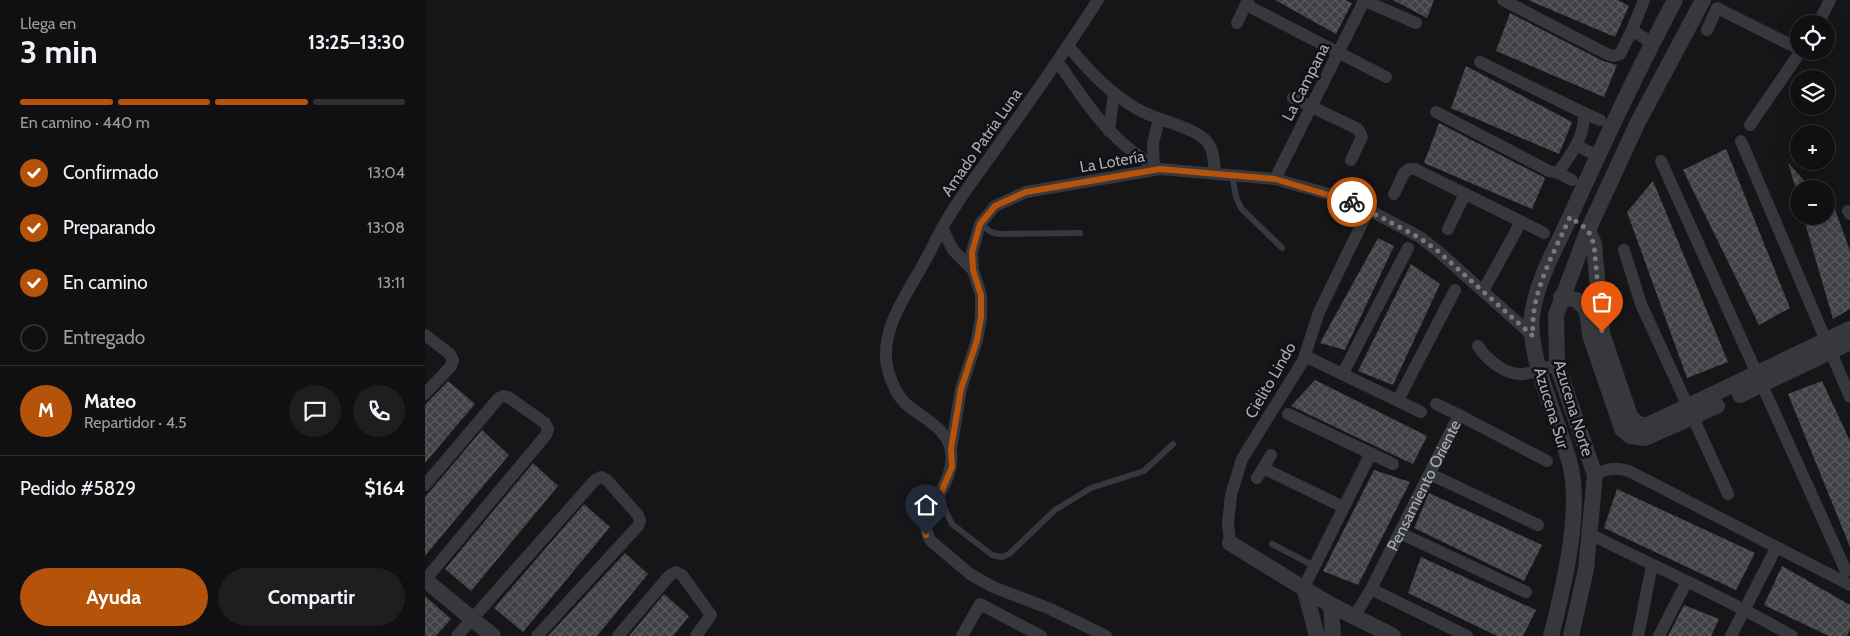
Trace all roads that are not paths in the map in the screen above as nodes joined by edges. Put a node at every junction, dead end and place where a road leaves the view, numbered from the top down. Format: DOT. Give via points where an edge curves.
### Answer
graph roads {
  1 [pos="1098,0"];
  2 [pos="1363,0"];
  3 [pos="1503,0"];
  4 [pos="1644,0"];
  5 [pos="1675,0"];
  6 [pos="1703,0"];
  7 [pos="1831,0"];
  8 [pos="1247,2"];
  9 [pos="1823,15"];
  10 [pos="1237,23"];
  11 [pos="1416,23"];
  12 [pos="1632,30"];
  13 [pos="1707,30"];
  14 [pos="1652,43"];
  15 [pos="1790,45"];
  16 [pos="1068,46"];
  17 [pos="1338,52"];
  18 [pos="1793,60"];
  19 [pos="1058,62"];
  20 [pos="1480,62"];
  21 [pos="1386,76"];
  22 [pos="1096,79"];
  23 [pos="1072,83"];
  24 [pos="1114,93"];
  25 [pos="1293,98"];
  26 [pos="1311,105"];
  27 [pos="1436,112"];
  28 [pos="1585,113"];
  29 [pos="1159,119"];
  30 [pos="1600,120"];
  31 [pos="1750,126"];
  32 [pos="1109,132"];
  33 [pos="1741,141"];
  34 [pos="1577,145"];
  35 [pos="1597,156"];
  36 [pos="1351,160"];
  37 [pos="1661,161"];
  38 [pos="1157,167"];
  39 [pos="1215,172"];
  40 [pos="1558,173"];
  41 [pos="1232,174"];
  42 [pos="1275,179"];
  43 [pos="1572,180"];
  44 [pos="1394,194"];
  45 [pos="1465,194"];
  46 [pos="1369,209"];
  47 [pos="1570,217"];
  48 [pos="1521,222"];
  49 [pos="980,224"];
  50 [pos="942,228"];
  51 [pos="1448,229"];
  52 [pos="1588,230"];
  53 [pos="1080,233"];
  54 [pos="1544,233"];
  55 [pos="1283,248"];
  56 [pos="1407,248"];
  57 [pos="1624,250"];
  58 [pos="973,270"];
  59 [pos="1455,290"];
  60 [pos="1483,291"];
  61 [pos="1561,297"];
  62 [pos="1850,329"];
  63 [pos="425,335"];
  64 [pos="1533,336"];
  65 [pos="1850,342"];
  66 [pos="1478,346"];
  67 [pos="1828,346"];
  68 [pos="1305,356"];
  69 [pos="1557,365"];
  70 [pos="1539,369"];
  71 [pos="1343,373"];
  72 [pos="1760,379"];
  73 [pos="425,394"];
  74 [pos="1850,397"];
  75 [pos="1398,400"];
  76 [pos="1436,404"];
  77 [pos="1421,412"];
  78 [pos="1691,412"];
  79 [pos="1288,414"];
  80 [pos="1459,415"];
  81 [pos="1173,444"];
  82 [pos="951,449"];
  83 [pos="1371,454"];
  84 [pos="1271,455"];
  85 [pos="1547,461"];
  86 [pos="1393,464"];
  87 [pos="1430,474"];
  88 [pos="1595,475"];
  89 [pos="425,484"];
  90 [pos="1728,494"];
  91 [pos="939,497"];
  92 [pos="1343,508"];
  93 [pos="1538,525"];
  94 [pos="1400,533"];
  95 [pos="1590,534"];
  96 [pos="1230,544"];
  97 [pos="1272,544"];
  98 [pos="1776,548"];
  99 [pos="1652,565"];
  100 [pos="1314,566"];
  101 [pos="1846,571"];
  102 [pos="425,580"];
  103 [pos="1686,583"];
  104 [pos="1850,585"];
  105 [pos="1304,587"];
  106 [pos="1371,589"];
  107 [pos="1526,592"];
  108 [pos="1331,605"];
  109 [pos="1745,609"];
  110 [pos="1354,617"];
  111 [pos="473,618"];
  112 [pos="457,636"];
  113 [pos="493,636"];
  114 [pos="537,636"];
  115 [pos="618,636"];
  116 [pos="696,636"];
  117 [pos="963,636"];
  118 [pos="1041,636"];
  119 [pos="1106,636"];
  120 [pos="1317,636"];
  121 [pos="1333,636"];
  122 [pos="1393,636"];
  123 [pos="1467,636"];
  124 [pos="1551,636"];
  125 [pos="1571,636"];
  126 [pos="1637,636"];
  127 [pos="1659,636"];
  128 [pos="1731,636"];
  129 [pos="1792,636"];
  1 -- 16 [label="street, Amado Patria Luna"];
  2 -- 11 [label="street"];
  2 -- 17 [label="street, La Campana"];
  3 -- 12 [label="street" via="1614,56 1620,54"];
  4 -- 12 [label="street"];
  5 -- 14 [label="street, Azucena Sur"];
  6 -- 52 [label="street, Azucena Norte" via="1639,122"];
  7 -- 9 [label="street"];
  8 -- 10 [label="street"];
  8 -- 17 [label="street"];
  12 -- 14 [label="street"];
  13 -- 15 [label="street" via="1717,8"];
  14 -- 35 [label="street, Azucena Sur"];
  16 -- 19 [label="street, Amado Patria Luna"];
  16 -- 22 [label="street"];
  17 -- 21 [label="street"];
  17 -- 26 [label="street, La Campana"];
  18 -- 31 [label="street"];
  19 -- 23 [label="street"];
  19 -- 50 [label="street, Amado Patria Luna"];
  20 -- 28 [label="street"];
  22 -- 23 [label="street"];
  22 -- 24 [label="street"];
  23 -- 32 [label="street"];
  24 -- 29 [label="street"];
  24 -- 32 [label="street"];
  25 -- 26 [label="street"];
  26 -- 36 [label="street" via="1361,133 1362,138"];
  26 -- 42 [label="street, La Campana"];
  27 -- 40 [label="street"];
  28 -- 30 [label="street"];
  28 -- 34 [label="street" via="1585,127"];
  29 -- 38 [label="street" via="1153,144"];
  29 -- 39 [label="street" via="1208,142 1213,152"];
  32 -- 38 [label="street" via="1139,158"];
  33 -- 67 [label="street"];
  34 -- 35 [label="street"];
  34 -- 40 [label="street"];
  35 -- 47 [label="street, Azucena Sur"];
  37 -- 72 [label="street"];
  38 -- 39 [label="street, La Lotería"];
  38 -- 49 [label="street, La Lotería" via="1026,192 995,206"];
  39 -- 41 [label="street, La Lotería"];
  40 -- 43 [label="street"];
  41 -- 42 [label="street, La Lotería"];
  41 -- 55 [label="lane" via="1241,208"];
  42 -- 46 [label="street, La Lotería" via="1350,200"];
  44 -- 45 [label="street" via="1404,173 1415,169"];
  45 -- 48 [label="street"];
  45 -- 51 [label="street"];
  46 -- 60 [label="street, La Lotería" via="1426,242"];
  46 -- 68 [label="street, Cielito Lindo" via="1319,312"];
  47 -- 52 [label="street"];
  47 -- 64 [label="street, Azucena Sur" via="1539,288 1532,316"];
  48 -- 54 [label="street"];
  48 -- 60 [label="street"];
  49 -- 53 [label="lane" via="999,234"];
  49 -- 58 [label="street, La Lotería" via="972,252"];
  50 -- 58 [label="street" via="953,250"];
  50 -- 82 [label="street, Amado Patria Luna" via="898,308 886,358 892,381 904,402 940,430"];
  52 -- 61 [label="street, Azucena Norte"];
  52 -- 78 [label="street" via="1594,244 1602,332 1630,416 1640,425 1648,425"];
  56 -- 71 [label="street"];
  57 -- 78 [label="street" via="1641,304"];
  58 -- 82 [label="street, La Lotería" via="981,295 981,317 961,389"];
  59 -- 75 [label="street"];
  60 -- 64 [label="street, La Lotería"];
  61 -- 69 [label="street, Azucena Norte" via="1556,316"];
  61 -- 78 [label="street" via="1577,300 1587,310 1590,335 1622,429 1630,436 1645,438"];
  62 -- 67 [label="street"];
  63 -- 73 [label="street" via="453,360"];
  64 -- 70 [label="street, Azucena Sur"];
  65 -- 67 [label="street"];
  66 -- 70 [label="street" via="1486,358 1512,373 1524,374"];
  67 -- 72 [label="street"];
  67 -- 74 [label="street"];
  68 -- 71 [label="street"];
  68 -- 96 [label="street, Cielito Lindo" via="1242,459 1231,495 1227,524"];
  69 -- 70 [label="street"];
  69 -- 88 [label="street, Azucena Norte"];
  70 -- 124 [label="street, Azucena Sur" via="1571,470 1573,490 1568,556"];
  71 -- 75 [label="street"];
  72 -- 78 [label="street"];
  72 -- 101 [label="street"];
  75 -- 77 [label="street"];
  76 -- 80 [label="street"];
  78 -- 90 [label="street"];
  79 -- 83 [label="street"];
  80 -- 85 [label="street, Pensamiento Oriente"];
  80 -- 87 [label="street, Pensamiento Oriente"];
  81 -- 91 [label="lane" via="1144,471 1091,488 1055,510 1002,557 992,555 952,524"];
  82 -- 91 [label="street, La Lotería" via="952,467"];
  83 -- 86 [label="street"];
  83 -- 92 [label="street"];
  84 -- 92 [label="street" via="1260,473"];
  87 -- 93 [label="street"];
  87 -- 94 [label="street, Pensamiento Oriente"];
  88 -- 95 [label="street, Azucena Norte"];
  88 -- 98 [label="street" via="1609,468 1629,471"];
  89 -- 102 [label="street" via="497,399 503,396 548,428 547,435"];
  91 -- 119 [label="street, La Lotería" via="928,513 926,535 970,574"];
  92 -- 100 [label="street"];
  94 -- 106 [label="street, Pensamiento Oriente"];
  94 -- 107 [label="street"];
  95 -- 99 [label="street"];
  95 -- 125 [label="street, Azucena Norte"];
  96 -- 105 [label="street"];
  97 -- 100 [label="lane"];
  98 -- 104 [label="street"];
  98 -- 109 [label="street"];
  99 -- 103 [label="street"];
  99 -- 126 [label="street"];
  100 -- 105 [label="street"];
  102 -- 111 [label="street"];
  103 -- 109 [label="street"];
  103 -- 127 [label="street"];
  105 -- 108 [label="street"];
  105 -- 120 [label="street"];
  106 -- 110 [label="street, Pensamiento Oriente"];
  106 -- 123 [label="street"];
  108 -- 110 [label="street"];
  108 -- 121 [label="street"];
  109 -- 128 [label="street"];
  109 -- 129 [label="street"];
  110 -- 122 [label="street"];
  111 -- 112 [label="street"];
  111 -- 113 [label="street"];
  111 -- 114 [label="street" via="601,477 638,515 637,526"];
  115 -- 116 [label="street" via="676,572 682,575 711,615"];
  117 -- 118 [label="street" via="980,604"];
}
